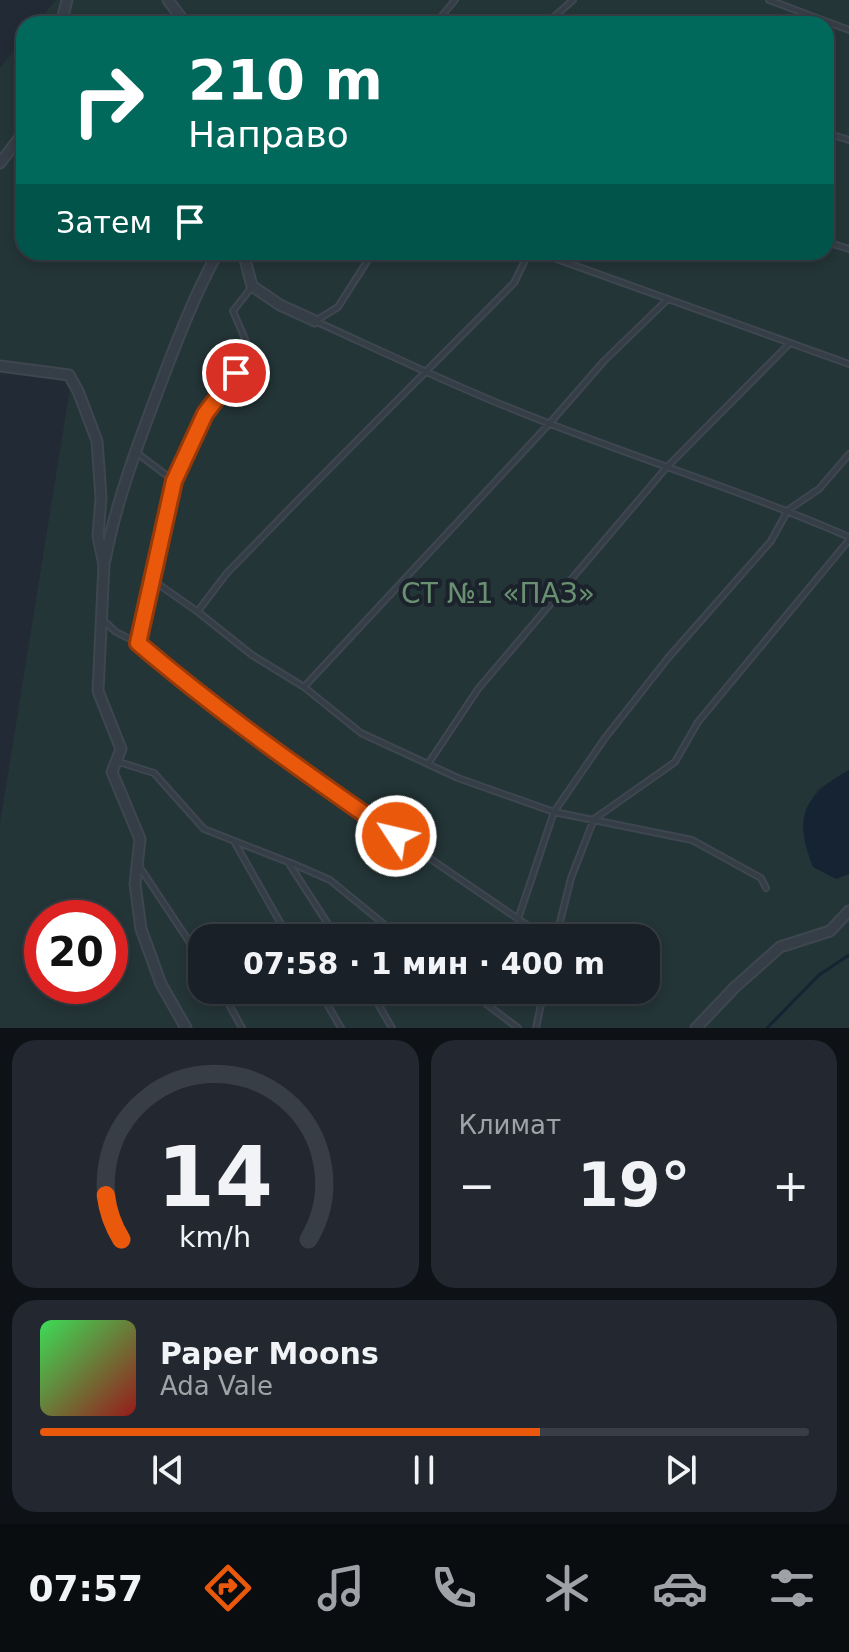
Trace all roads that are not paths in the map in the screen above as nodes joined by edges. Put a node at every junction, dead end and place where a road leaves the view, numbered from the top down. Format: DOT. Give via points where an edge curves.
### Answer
graph roads {
  1 [pos="455,0"];
  2 [pos="573,0"];
  3 [pos="769,0"];
  4 [pos="442,16"];
  5 [pos="555,16"];
  6 [pos="812,16"];
  7 [pos="16,142"];
  8 [pos="0,163"];
  9 [pos="214,260"];
  10 [pos="245,260"];
  11 [pos="368,260"];
  12 [pos="525,260"];
  13 [pos="559,260"];
  14 [pos="252,286"];
  15 [pos="668,299"];
  16 [pos="315,321"];
  17 [pos="789,344"];
  18 [pos="849,364"];
  19 [pos="0,366"];
  20 [pos="425,371"];
  21 [pos="549,424"];
  22 [pos="135,451"];
  23 [pos="849,454"];
  24 [pos="666,468"];
  25 [pos="174,481"];
  26 [pos="788,510"];
  27 [pos="849,538"];
  28 [pos="104,565"];
  29 [pos="151,579"];
  30 [pos="198,612"];
  31 [pos="101,619"];
  32 [pos="138,643"];
  33 [pos="304,687"];
  34 [pos="117,761"];
  35 [pos="428,764"];
  36 [pos="554,812"];
  37 [pos="594,819"];
  38 [pos="235,842"];
  39 [pos="288,862"];
  40 [pos="137,863"];
  41 [pos="766,888"];
  42 [pos="849,911"];
  43 [pos="518,919"];
  44 [pos="281,924"];
  45 [pos="328,924"];
  46 [pos="384,924"];
  47 [pos="525,924"];
  48 [pos="560,924"];
  49 [pos="188,940"];
  50 [pos="229,1004"];
  51 [pos="327,1004"];
  52 [pos="378,1004"];
  53 [pos="486,1004"];
  54 [pos="541,1004"];
  55 [pos="186,1028"];
  56 [pos="242,1028"];
  57 [pos="341,1028"];
  58 [pos="392,1028"];
  59 [pos="518,1028"];
  60 [pos="536,1028"];
  61 [pos="696,1028"];
  1 -- 4 [label="lane"];
  2 -- 5 [label="lane"];
  3 -- 6 [label="lane"];
  7 -- 8 [label="street"];
  9 -- 22 [label="street"];
  10 -- 14 [label="street"];
  11 -- 16 [label="lane" via="338,307"];
  12 -- 20 [label="lane" via="514,283"];
  13 -- 15 [label="lane"];
  14 -- 16 [label="street"];
  14 -- 25 [label="lane" via="233,311 251,353 205,414"];
  15 -- 17 [label="lane"];
  15 -- 21 [label="lane"];
  16 -- 20 [label="lane"];
  17 -- 18 [label="lane"];
  17 -- 24 [label="lane"];
  19 -- 28 [label="street" via="69,375 78,391 97,441 98,536"];
  20 -- 21 [label="lane"];
  20 -- 30 [label="lane" via="227,573"];
  21 -- 24 [label="lane"];
  21 -- 33 [label="lane"];
  22 -- 25 [label="lane"];
  22 -- 28 [label="street"];
  23 -- 26 [label="lane" via="819,489"];
  24 -- 26 [label="lane"];
  24 -- 35 [label="lane" via="478,689"];
  25 -- 29 [label="lane"];
  26 -- 27 [label="lane"];
  26 -- 36 [label="lane" via="771,541 668,658"];
  27 -- 37 [label="lane" via="698,722 675,762"];
  28 -- 31 [label="street"];
  29 -- 30 [label="lane"];
  29 -- 32 [label="lane"];
  30 -- 33 [label="lane"];
  31 -- 32 [label="lane"];
  31 -- 34 [label="street" via="98,691 121,749"];
  32 -- 43 [label="lane" via="302,771"];
  33 -- 35 [label="lane" via="361,733"];
  34 -- 38 [label="lane" via="154,773 204,829"];
  34 -- 40 [label="street" via="112,772 140,839"];
  35 -- 36 [label="lane"];
  36 -- 37 [label="lane"];
  36 -- 43 [label="lane"];
  37 -- 41 [label="lane" via="692,840 761,878"];
  37 -- 48 [label="lane"];
  38 -- 39 [label="lane"];
  38 -- 44 [label="lane"];
  39 -- 45 [label="lane"];
  39 -- 46 [label="lane" via="330,880"];
  40 -- 49 [label="lane"];
  40 -- 55 [label="street" via="141,929 161,984"];
  42 -- 61 [label="street" via="830,931 780,947"];
  43 -- 47 [label="lane"];
  50 -- 56 [label="lane"];
  51 -- 57 [label="lane"];
  52 -- 58 [label="lane"];
  53 -- 59 [label="lane"];
  54 -- 60 [label="lane"];
}
